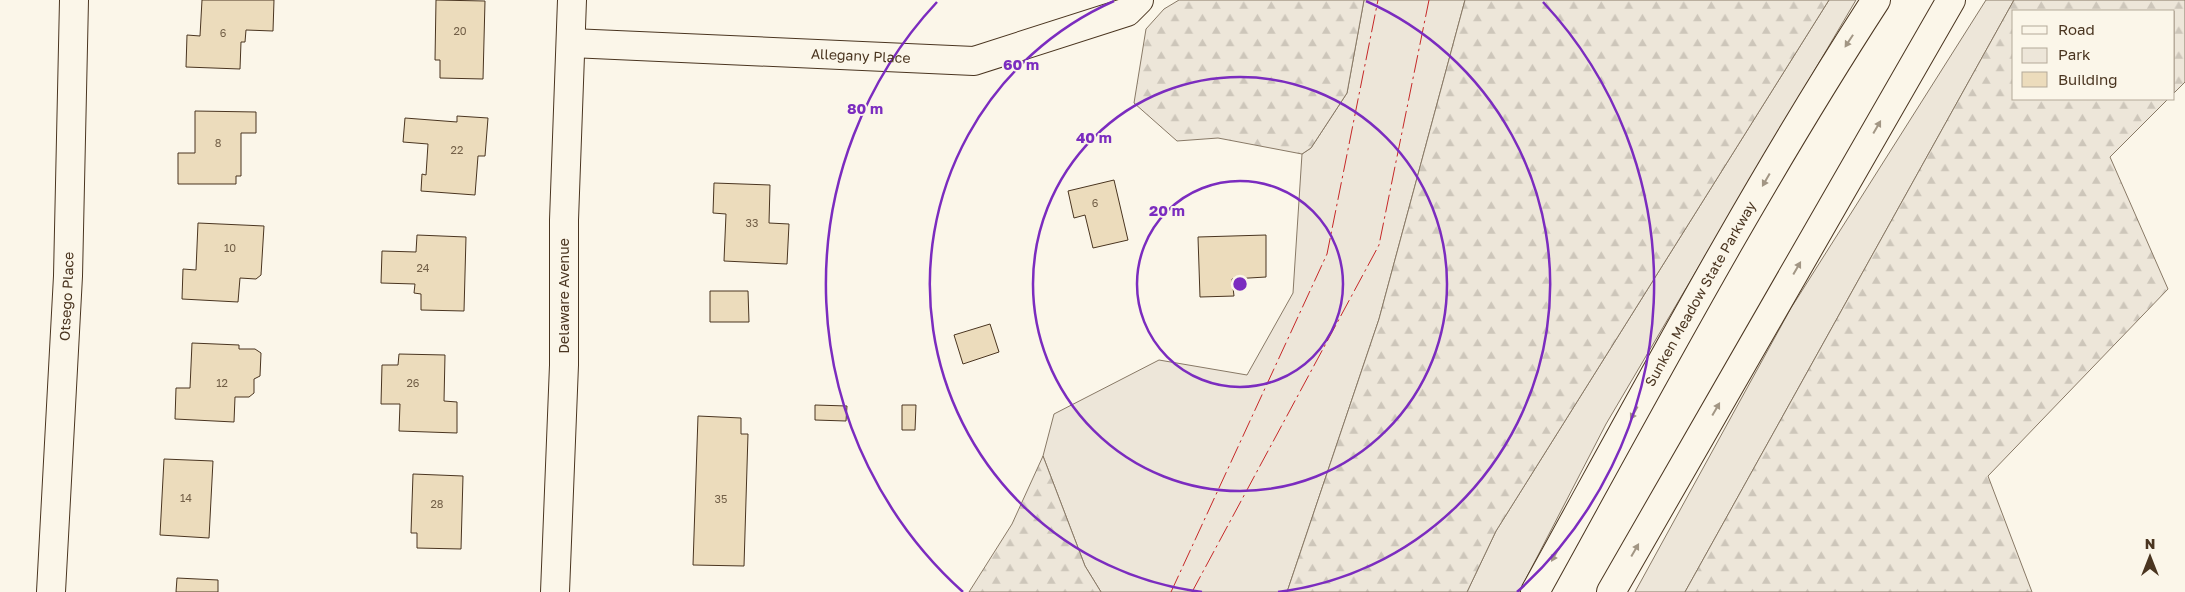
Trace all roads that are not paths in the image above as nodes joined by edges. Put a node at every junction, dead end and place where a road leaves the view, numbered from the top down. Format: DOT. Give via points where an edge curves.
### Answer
graph roads {
  1 [pos="74,0"];
  2 [pos="572,0"];
  3 [pos="1139,0"];
  4 [pos="1876,0"];
  5 [pos="1951,0"];
  6 [pos="571,43"];
  7 [pos="51,592"];
  8 [pos="555,592"];
  9 [pos="1535,592"];
  10 [pos="1611,592"];
  1 -- 7 [label="main road, Otsego Place" via="68,276"];
  2 -- 6 [label="main road, Delaware Avenue"];
  3 -- 6 [label="main road, Allegany Place" via="1127,12 974,61"];
  4 -- 9 [label="main road, Sunken Meadow State Parkway, one-way" via="1821,85 1710,275"];
  10 -- 5 [label="main road, one-way"];
  6 -- 8 [label="main road, Delaware Avenue"];
}
